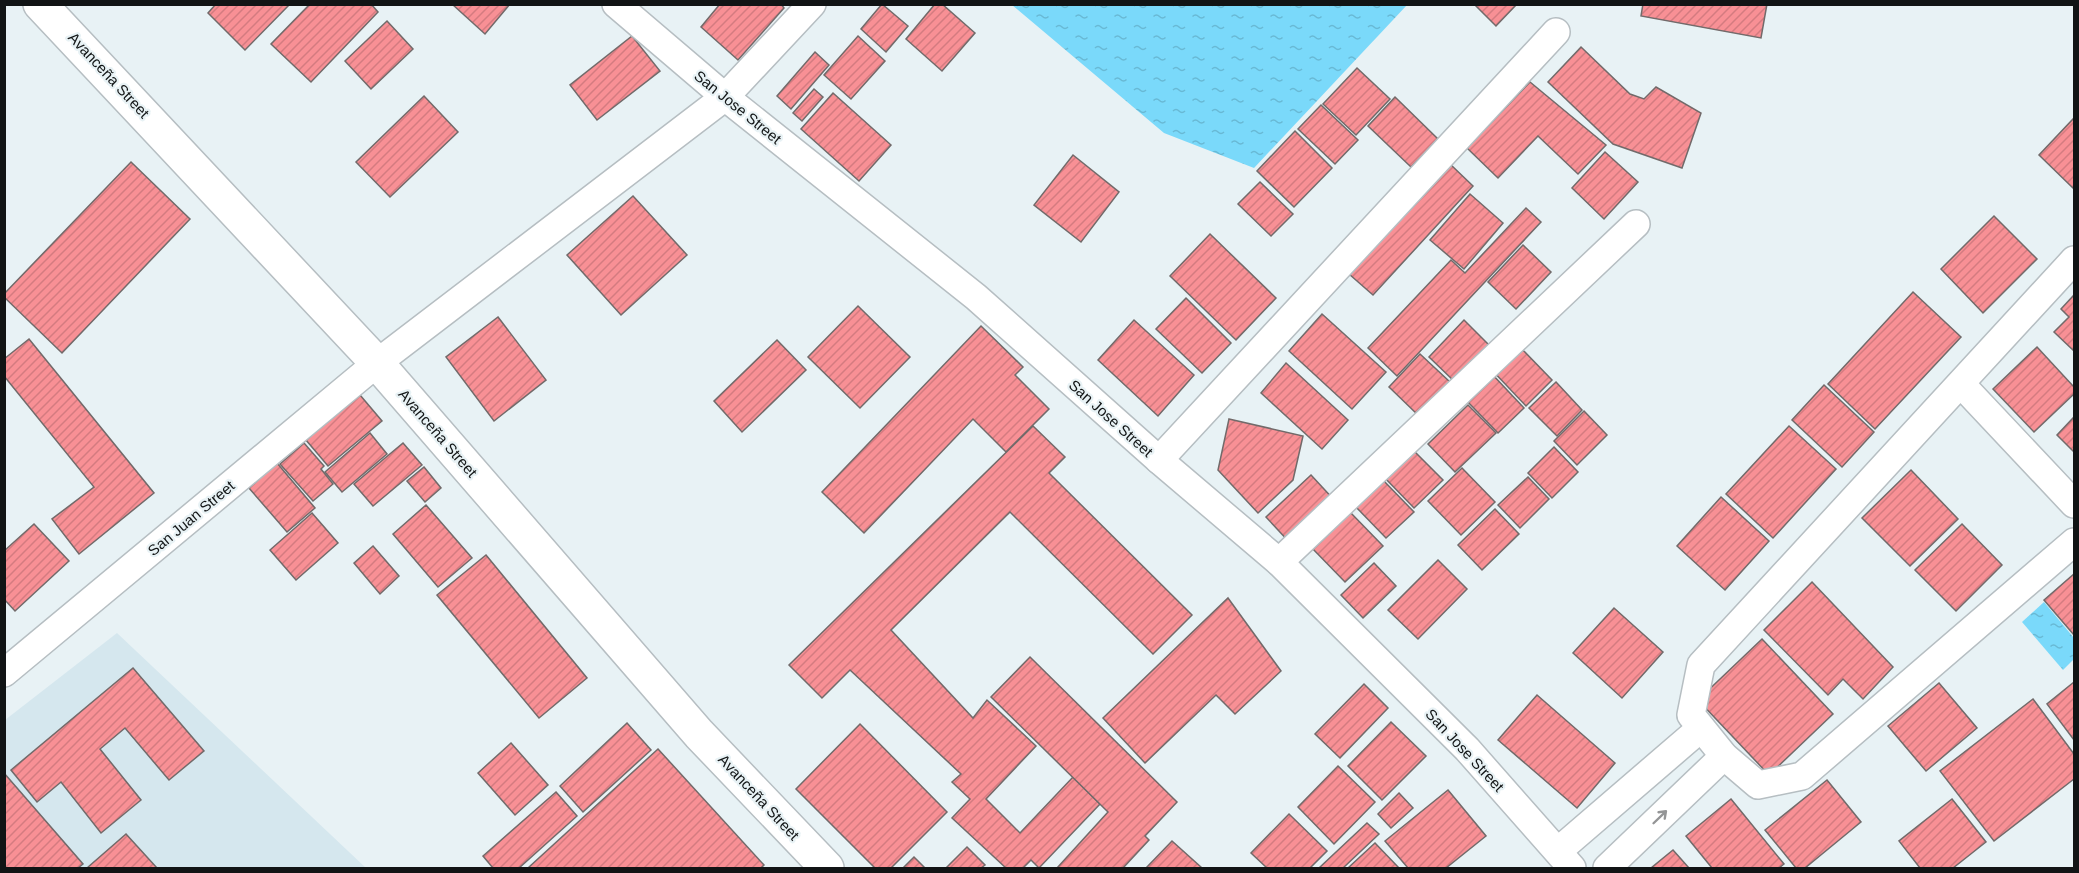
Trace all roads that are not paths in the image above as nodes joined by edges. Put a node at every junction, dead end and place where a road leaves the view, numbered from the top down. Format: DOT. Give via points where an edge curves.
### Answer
graph roads {
  1 [pos="40,4"];
  2 [pos="616,4"];
  3 [pos="812,4"];
  4 [pos="1556,32"];
  5 [pos="725,97"];
  6 [pos="1636,224"];
  7 [pos="2074,260"];
  8 [pos="377,363"];
  9 [pos="1961,384"];
  10 [pos="1159,460"];
  11 [pos="2074,504"];
  12 [pos="2074,542"];
  13 [pos="1279,562"];
  14 [pos="4,673"];
  15 [pos="1701,728"];
  16 [pos="1724,756"];
  17 [pos="1565,860"];
  18 [pos="827,868"];
  19 [pos="1607,868"];
  1 -- 8 [label="main road, Avanceña Street"];
  2 -- 5 [label="street, San Jose Street"];
  3 -- 5 [label="street, San Juan Street"];
  4 -- 10 [label="street"];
  5 -- 8 [label="street, San Juan Street"];
  5 -- 10 [label="street, San Jose Street" via="976,297"];
  6 -- 13 [label="street"];
  7 -- 9 [label="street"];
  8 -- 14 [label="street, San Juan Street"];
  8 -- 18 [label="main road, Avanceña Street" via="699,734"];
  9 -- 11 [label="street"];
  9 -- 15 [label="street" via="1701,664 1691,715"];
  10 -- 13 [label="street, San Jose Street"];
  12 -- 16 [label="street" via="1802,776 1758,785"];
  13 -- 17 [label="street, San Jose Street" via="1467,749"];
  15 -- 16 [label="street"];
  15 -- 17 [label="street"];
  19 -- 16 [label="street, one-way"];
}
